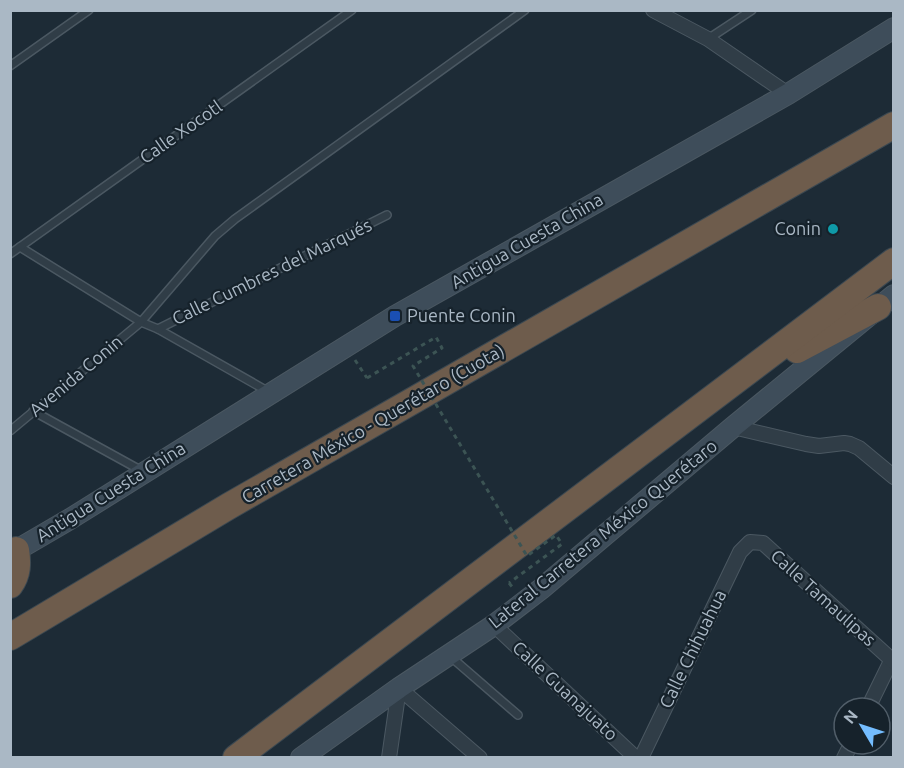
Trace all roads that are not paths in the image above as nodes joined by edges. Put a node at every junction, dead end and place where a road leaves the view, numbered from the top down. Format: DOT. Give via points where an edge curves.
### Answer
graph roads {
  1 [pos="89,10"];
  2 [pos="352,10"];
  3 [pos="525,10"];
  4 [pos="653,10"];
  5 [pos="752,10"];
  6 [pos="894,28"];
  7 [pos="708,39"];
  8 [pos="10,66"];
  9 [pos="788,93"];
  10 [pos="894,125"];
  11 [pos="387,215"];
  12 [pos="20,247"];
  13 [pos="10,254"];
  14 [pos="894,261"];
  15 [pos="886,301"];
  16 [pos="141,322"];
  17 [pos="158,329"];
  18 [pos="728,387"];
  19 [pos="270,393"];
  20 [pos="33,411"];
  21 [pos="733,427"];
  22 [pos="10,430"];
  23 [pos="145,472"];
  24 [pos="894,477"];
  25 [pos="750,542"];
  26 [pos="12,550"];
  27 [pos="10,585"];
  28 [pos="494,625"];
  29 [pos="10,637"];
  30 [pos="449,655"];
  31 [pos="892,661"];
  32 [pos="399,688"];
  33 [pos="874,696"];
  34 [pos="518,715"];
  35 [pos="236,758"];
  36 [pos="301,758"];
  37 [pos="389,758"];
  38 [pos="480,758"];
  39 [pos="639,758"];
  1 -- 8 [label="lane"];
  2 -- 12 [label="lane, Calle Xocotl"];
  3 -- 16 [label="lane, Avenida Conin" via="235,219 215,236"];
  4 -- 7 [label="street"];
  5 -- 7 [label="lane"];
  6 -- 9 [label="main road, Antigua Cuesta China"];
  7 -- 9 [label="street"];
  9 -- 19 [label="main road, Antigua Cuesta China" via="395,316"];
  10 -- 29 [label="highway, Carretera México - Querétaro (Cuota)" via="239,500"];
  11 -- 17 [label="lane, Calle Cumbres del Marqués"];
  12 -- 13 [label="lane, Calle Xocotl"];
  12 -- 16 [label="lane"];
  14 -- 18 [label="highway"];
  15 -- 18 [label="highway"];
  15 -- 21 [label="main road, Lateral Carretera México Querétaro"];
  16 -- 17 [label="lane"];
  16 -- 20 [label="lane, Avenida Conin"];
  17 -- 19 [label="lane"];
  18 -- 35 [label="highway"];
  19 -- 23 [label="main road, Antigua Cuesta China"];
  20 -- 22 [label="lane, Avenida Conin"];
  20 -- 23 [label="lane"];
  21 -- 24 [label="street" via="819,446 850,444"];
  21 -- 28 [label="main road, Lateral Carretera México Querétaro"];
  23 -- 26 [label="main road, Antigua Cuesta China"];
  25 -- 31 [label="street, Calle Tamaulipas" via="763,543"];
  25 -- 39 [label="street, Calle Chihuahua" via="740,552"];
  26 -- 27 [label="highway" via="18,562"];
  28 -- 30 [label="main road, Lateral Carretera México Querétaro"];
  28 -- 39 [label="street, Calle Guanajuato"];
  30 -- 32 [label="main road, Lateral Carretera México Querétaro"];
  30 -- 34 [label="lane"];
  31 -- 33 [label="street"];
  32 -- 36 [label="main road, Lateral Carretera México Querétaro"];
  32 -- 37 [label="street"];
  32 -- 38 [label="street"];
}
